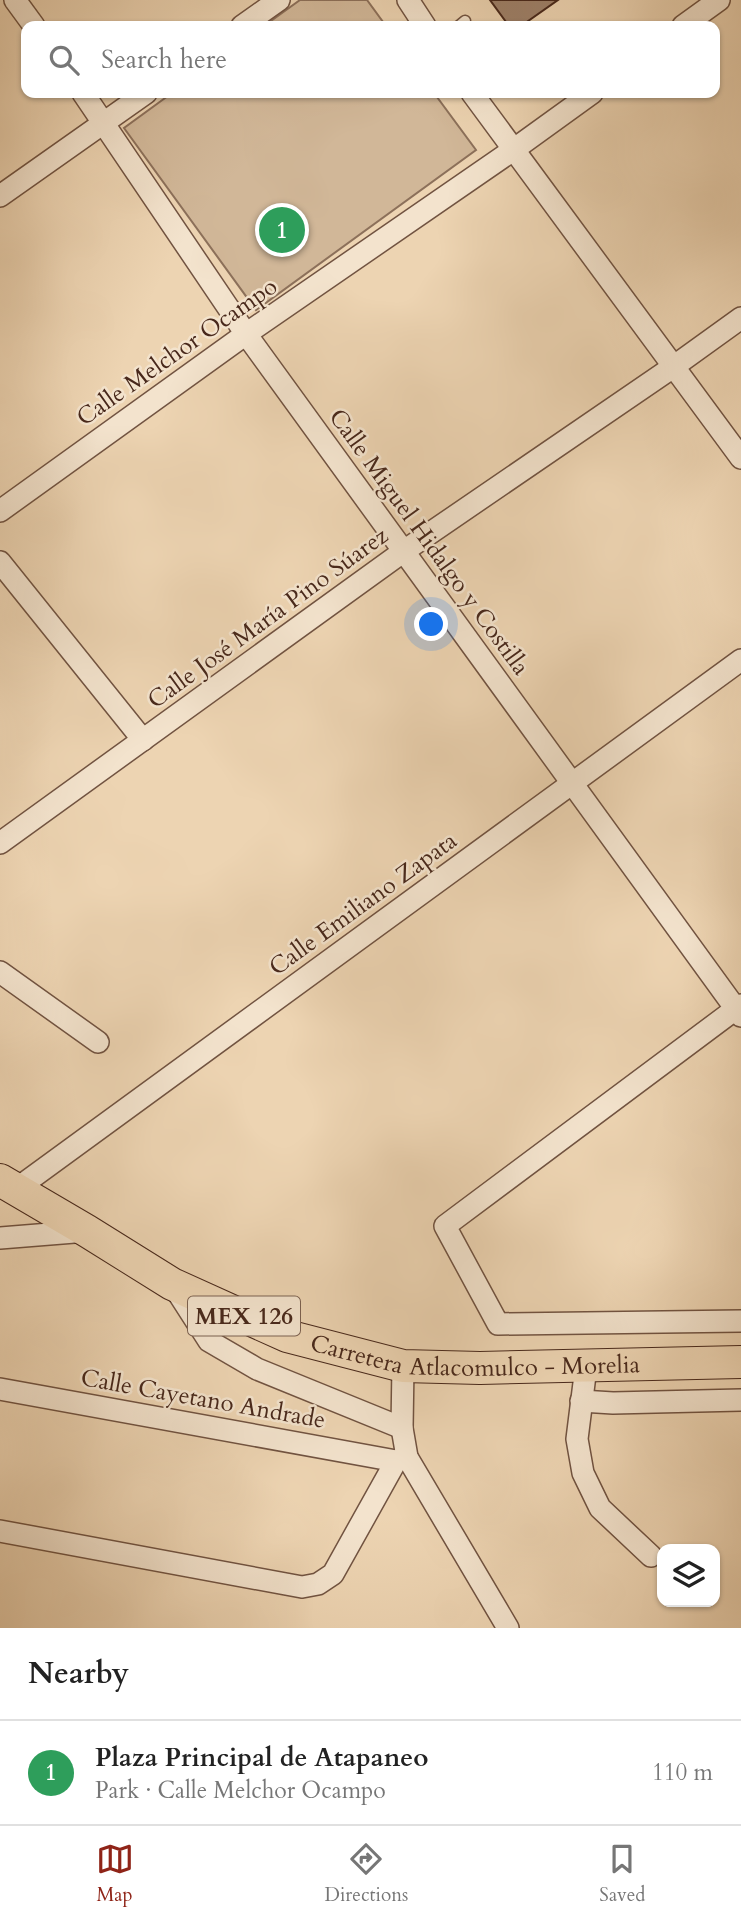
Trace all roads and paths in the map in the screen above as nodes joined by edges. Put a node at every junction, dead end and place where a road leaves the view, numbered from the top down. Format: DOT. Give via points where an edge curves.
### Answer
graph roads {
  1 [pos="15,0"];
  2 [pos="279,0"];
  3 [pos="408,0"];
  4 [pos="719,0"];
  5 [pos="30,21"];
  6 [pos="249,21"];
  7 [pos="422,21"];
  8 [pos="690,21"];
  9 [pos="87,98"];
  10 [pos="138,98"];
  11 [pos="475,98"];
  12 [pos="585,98"];
  13 [pos="104,121"];
  14 [pos="513,150"];
  15 [pos="0,195"];
  16 [pos="741,318"];
  17 [pos="246,334"];
  18 [pos="673,367"];
  19 [pos="741,458"];
  20 [pos="0,511"];
  21 [pos="404,551"];
  22 [pos="0,562"];
  23 [pos="741,660"];
  24 [pos="143,740"];
  25 [pos="573,784"];
  26 [pos="0,843"];
  27 [pos="0,972"];
  28 [pos="739,1010"];
  29 [pos="98,1042"];
  30 [pos="7,1185"];
  31 [pos="87,1231"];
  32 [pos="0,1238"];
  33 [pos="173,1284"];
  34 [pos="741,1321"];
  35 [pos="741,1362"];
  36 [pos="409,1366"];
  37 [pos="586,1367"];
  38 [pos="0,1389"];
  39 [pos="741,1400"];
  40 [pos="581,1401"];
  41 [pos="402,1428"];
  42 [pos="402,1459"];
  43 [pos="0,1531"];
  44 [pos="651,1556"];
  45 [pos="508,1628"];
  1 -- 5 [label="street"];
  2 -- 6 [label="street"];
  3 -- 7 [label="street"];
  4 -- 8 [label="street"];
  9 -- 13 [label="street, Calle Miguel Hidalgo y Costilla"];
  10 -- 13 [label="street"];
  11 -- 14 [label="street"];
  12 -- 14 [label="street, Calle Melchor Ocampo"];
  13 -- 15 [label="street"];
  13 -- 17 [label="street, Calle Miguel Hidalgo y Costilla"];
  14 -- 17 [label="street, Calle Melchor Ocampo"];
  14 -- 18 [label="street"];
  16 -- 18 [label="street, Calle José María Pino Súarez"];
  17 -- 20 [label="street, Calle Melchor Ocampo"];
  17 -- 21 [label="street, Calle Miguel Hidalgo y Costilla"];
  18 -- 19 [label="street"];
  18 -- 21 [label="street, Calle José María Pino Súarez"];
  21 -- 24 [label="street, Calle José María Pino Súarez"];
  21 -- 25 [label="street, Calle Miguel Hidalgo y Costilla"];
  22 -- 24 [label="street"];
  23 -- 25 [label="street, Calle Emiliano Zapata"];
  24 -- 26 [label="street, Calle José María Pino Súarez"];
  25 -- 28 [label="street, Calle Miguel Hidalgo y Costilla"];
  25 -- 30 [label="street, Calle Emiliano Zapata"];
  27 -- 29 [label="street"];
  28 -- 34 [label="street" via="445,1226 498,1324"];
  30 -- 31 [label="main road, Carretera Atlacomulco - Morelia / MEX 126"];
  31 -- 32 [label="street"];
  31 -- 33 [label="main road, Carretera Atlacomulco - Morelia / MEX 126"];
  33 -- 36 [label="main road, Carretera Atlacomulco - Morelia / MEX 126" via="287,1336"];
  33 -- 41 [label="street" via="209,1341 257,1369"];
  35 -- 37 [label="main road, Carretera Atlacomulco - Morelia / MEX 126"];
  36 -- 37 [label="main road, Carretera Atlacomulco - Morelia / MEX 126"];
  36 -- 41 [label="street"];
  37 -- 40 [label="street"];
  38 -- 42 [label="street, Calle Cayetano Andrade"];
  39 -- 40 [label="street"];
  40 -- 44 [label="street" via="578,1439 583,1474 600,1507"];
  41 -- 42 [label="street"];
  42 -- 43 [label="street" via="333,1574 302,1587"];
  42 -- 45 [label="street"];
}
